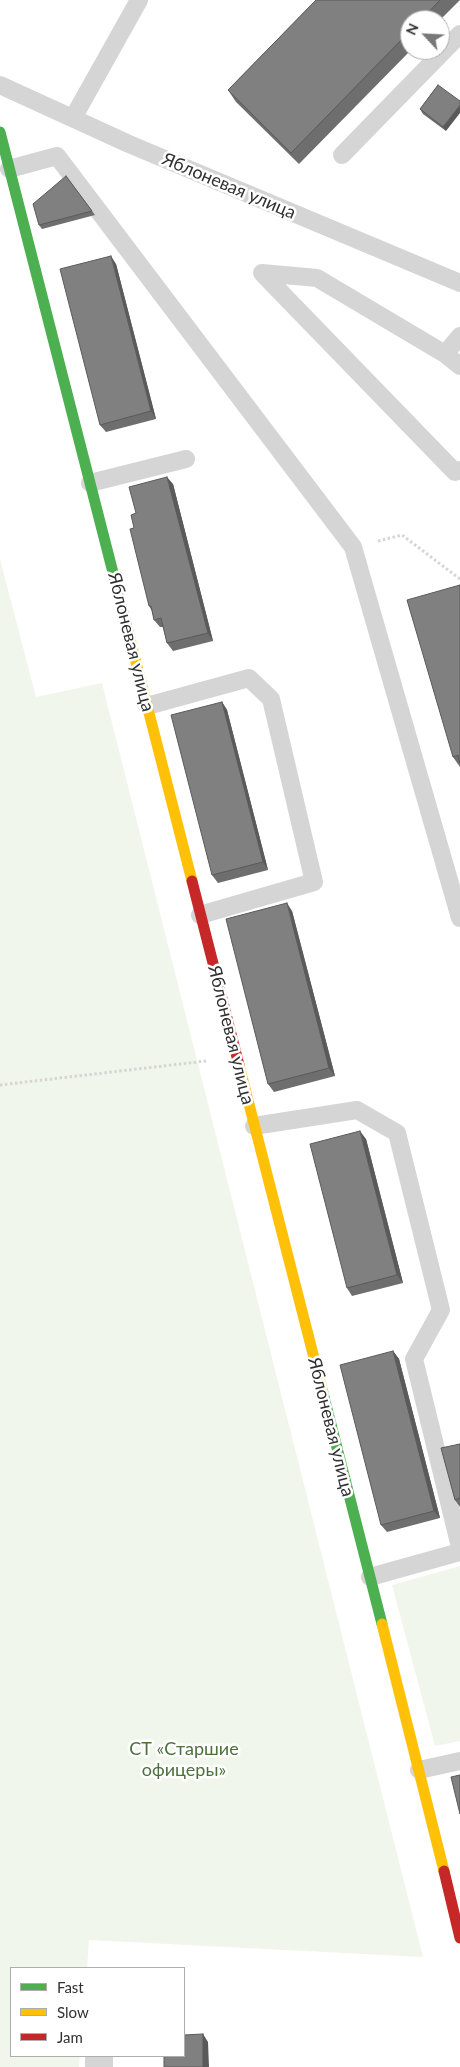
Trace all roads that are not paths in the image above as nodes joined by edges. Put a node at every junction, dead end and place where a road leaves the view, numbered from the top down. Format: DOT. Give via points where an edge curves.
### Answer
graph roads {
  1 [pos="139,0"];
  2 [pos="460,34"];
  3 [pos="0,85"];
  4 [pos="73,118"];
  5 [pos="0,132"];
  6 [pos="342,155"];
  7 [pos="10,169"];
  8 [pos="460,283"];
  9 [pos="460,336"];
  10 [pos="445,354"];
  11 [pos="460,366"];
  12 [pos="186,459"];
  13 [pos="460,470"];
  14 [pos="90,483"];
  15 [pos="147,706"];
  16 [pos="200,915"];
  17 [pos="460,918"];
  18 [pos="254,1126"];
  19 [pos="460,1547"];
  20 [pos="460,1552"];
  21 [pos="370,1577"];
  22 [pos="460,1761"];
  23 [pos="419,1770"];
  24 [pos="460,1938"];
  1 -- 4 [label="lane"];
  2 -- 6 [label="lane"];
  3 -- 4 [label="lane, Яблоневая улица"];
  4 -- 8 [label="lane, Яблоневая улица"];
  5 -- 7 [label="street, Яблоневая улица"];
  7 -- 14 [label="street, Яблоневая улица"];
  7 -- 17 [label="lane" via="57,156 353,547"];
  9 -- 10 [label="lane"];
  10 -- 11 [label="lane"];
  10 -- 13 [label="lane" via="317,278 262,273 455,472"];
  12 -- 14 [label="lane"];
  14 -- 15 [label="street, Яблоневая улица"];
  15 -- 16 [label="street, Яблоневая улица"];
  15 -- 16 [label="lane" via="250,678 271,699 314,882"];
  16 -- 18 [label="street, Яблоневая улица"];
  18 -- 19 [label="lane" via="356,1110 397,1133 441,1310 414,1359"];
  18 -- 21 [label="street, Яблоневая улица"];
  20 -- 21 [label="lane"];
  21 -- 23 [label="street, Яблоневая улица"];
  22 -- 23 [label="lane"];
  23 -- 24 [label="street, Яблоневая улица"];
}
